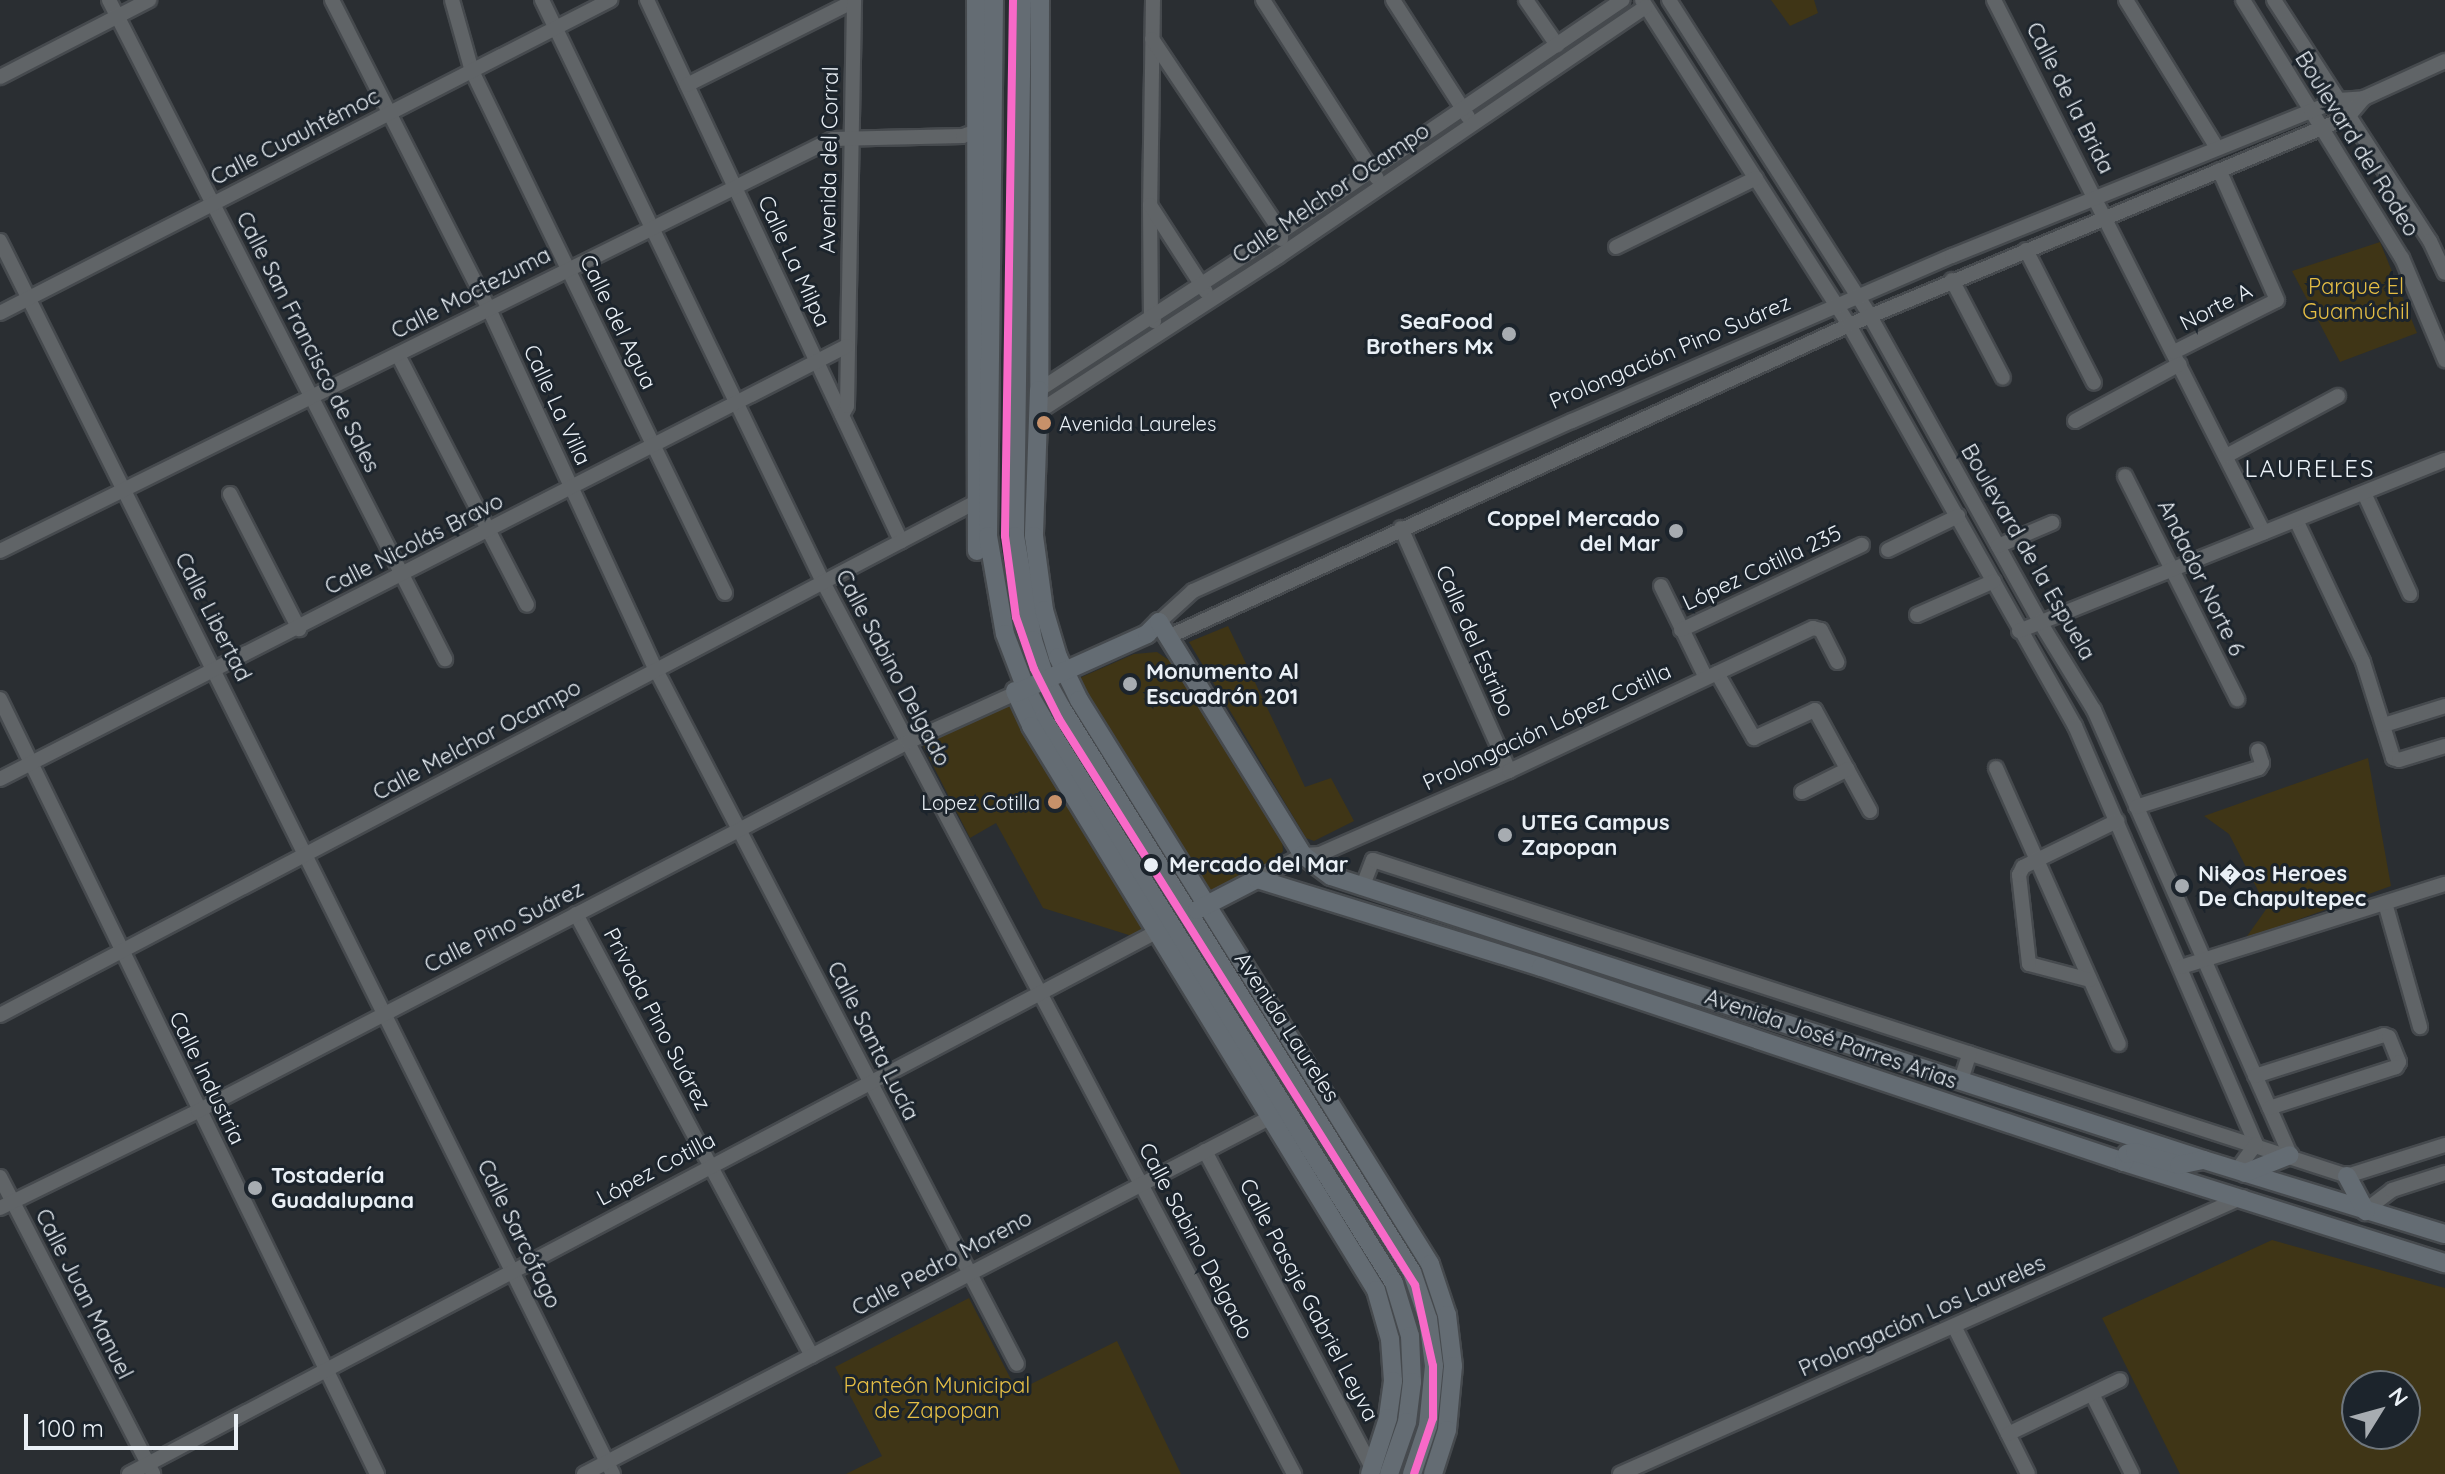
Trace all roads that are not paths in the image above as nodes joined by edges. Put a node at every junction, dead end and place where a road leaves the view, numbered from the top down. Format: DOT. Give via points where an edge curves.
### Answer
graph roads {
  1 [pos="109,0"];
  2 [pos="149,0"];
  3 [pos="332,0"];
  4 [pos="452,0"];
  5 [pos="542,0"];
  6 [pos="610,0"];
  7 [pos="647,0"];
  8 [pos="976,0"];
  9 [pos="994,0"];
  10 [pos="1022,0"];
  11 [pos="1040,0"];
  12 [pos="1153,0"];
  13 [pos="1263,0"];
  14 [pos="1393,0"];
  15 [pos="1526,0"];
  16 [pos="1623,0"];
  17 [pos="1669,0"];
  18 [pos="1994,0"];
  19 [pos="2126,0"];
  20 [pos="2243,0"];
  21 [pos="2274,0"];
  22 [pos="854,1"];
  23 [pos="1644,4"];
  24 [pos="117,16"];
  25 [pos="554,29"];
  26 [pos="1152,38"];
  27 [pos="1557,45"];
  28 [pos="2445,61"];
  29 [pos="472,71"];
  30 [pos="0,77"];
  31 [pos="687,85"];
  32 [pos="2364,98"];
  33 [pos="2338,100"];
  34 [pos="1463,109"];
  35 [pos="2311,111"];
  36 [pos="390,113"];
  37 [pos="2348,117"];
  38 [pos="1473,124"];
  39 [pos="2321,128"];
  40 [pos="976,131"];
  41 [pos="851,136"];
  42 [pos="2217,148"];
  43 [pos="1373,170"];
  44 [pos="2219,170"];
  45 [pos="1756,178"];
  46 [pos="1382,185"];
  47 [pos="735,187"];
  48 [pos="2097,198"];
  49 [pos="213,204"];
  50 [pos="1150,205"];
  51 [pos="2106,217"];
  52 [pos="650,229"];
  53 [pos="1281,232"];
  54 [pos="0,241"];
  55 [pos="1616,247"];
  56 [pos="2026,250"];
  57 [pos="1279,256"];
  58 [pos="568,269"];
  59 [pos="2445,273"];
  60 [pos="1952,280"];
  61 [pos="1201,284"];
  62 [pos="29,298"];
  63 [pos="1859,298"];
  64 [pos="1211,299"];
  65 [pos="1838,307"];
  66 [pos="489,309"];
  67 [pos="0,313"];
  68 [pos="1151,316"];
  69 [pos="1870,316"];
  70 [pos="1849,325"];
  71 [pos="1161,331"];
  72 [pos="847,346"];
  73 [pos="398,355"];
  74 [pos="2177,358"];
  75 [pos="2445,360"];
  76 [pos="817,362"];
  77 [pos="2003,378"];
  78 [pos="2094,383"];
  79 [pos="1039,390"];
  80 [pos="2338,396"];
  81 [pos="312,398"];
  82 [pos="734,404"];
  83 [pos="1038,412"];
  84 [pos="842,415"];
  85 [pos="2075,421"];
  86 [pos="654,446"];
  87 [pos="2226,456"];
  88 [pos="2445,460"];
  89 [pos="2125,476"];
  90 [pos="571,487"];
  91 [pos="125,491"];
  92 [pos="2364,493"];
  93 [pos="230,494"];
  94 [pos="974,503"];
  95 [pos="1958,516"];
  96 [pos="2296,520"];
  97 [pos="2052,523"];
  98 [pos="1401,528"];
  99 [pos="488,532"];
  100 [pos="2264,533"];
  101 [pos="901,541"];
  102 [pos="1862,545"];
  103 [pos="1998,546"];
  104 [pos="1888,550"];
  105 [pos="0,551"];
  106 [pos="2175,570"];
  107 [pos="402,576"];
  108 [pos="1994,581"];
  109 [pos="823,582"];
  110 [pos="1661,586"];
  111 [pos="725,593"];
  112 [pos="2410,594"];
  113 [pos="527,605"];
  114 [pos="1917,615"];
  115 [pos="2040,622"];
  116 [pos="299,629"];
  117 [pos="1163,629"];
  118 [pos="1681,630"];
  119 [pos="2019,631"];
  120 [pos="445,659"];
  121 [pos="1837,662"];
  122 [pos="656,670"];
  123 [pos="1064,671"];
  124 [pos="216,672"];
  125 [pos="1712,676"];
  126 [pos="1046,680"];
  127 [pos="1021,691"];
  128 [pos="0,699"];
  129 [pos="2237,699"];
  130 [pos="2445,706"];
  131 [pos="2384,725"];
  132 [pos="908,742"];
  133 [pos="2445,746"];
  134 [pos="2258,751"];
  135 [pos="31,763"];
  136 [pos="1996,768"];
  137 [pos="1848,769"];
  138 [pos="1509,771"];
  139 [pos="0,779"];
  140 [pos="1802,792"];
  141 [pos="2136,807"];
  142 [pos="1870,811"];
  143 [pos="2120,826"];
  144 [pos="739,829"];
  145 [pos="307,854"];
  146 [pos="1303,855"];
  147 [pos="2038,861"];
  148 [pos="1257,879"];
  149 [pos="2445,884"];
  150 [pos="1362,888"];
  151 [pos="2385,903"];
  152 [pos="1205,906"];
  153 [pos="576,914"];
  154 [pos="1188,915"];
  155 [pos="1536,915"];
  156 [pos="1162,928"];
  157 [pos="1593,932"];
  158 [pos="1526,941"];
  159 [pos="121,952"];
  160 [pos="1584,960"];
  161 [pos="2204,960"];
  162 [pos="2181,967"];
  163 [pos="2090,980"];
  164 [pos="1773,990"];
  165 [pos="1040,993"];
  166 [pos="385,1013"];
  167 [pos="0,1015"];
  168 [pos="1765,1018"];
  169 [pos="1860,1018"];
  170 [pos="2420,1027"];
  171 [pos="2119,1044"];
  172 [pos="1853,1045"];
  173 [pos="1970,1053"];
  174 [pos="2255,1076"];
  175 [pos="1961,1080"];
  176 [pos="870,1083"];
  177 [pos="1313,1094"];
  178 [pos="2269,1108"];
  179 [pos="1286,1109"];
  180 [pos="198,1111"];
  181 [pos="1269,1119"];
  182 [pos="2256,1144"];
  183 [pos="2445,1145"];
  184 [pos="1205,1151"];
  185 [pos="2290,1155"];
  186 [pos="2204,1160"];
  187 [pos="2124,1162"];
  188 [pos="711,1167"];
  189 [pos="2241,1171"];
  190 [pos="2445,1173"];
  191 [pos="2347,1176"];
  192 [pos="0,1177"];
  193 [pos="1140,1184"];
  194 [pos="2243,1197"];
  195 [pos="6,1205"];
  196 [pos="2367,1209"];
  197 [pos="2345,1231"];
  198 [pos="2445,1234"];
  199 [pos="2445,1263"];
  200 [pos="513,1271"];
  201 [pos="969,1274"];
  202 [pos="1954,1326"];
  203 [pos="812,1356"];
  204 [pos="1017,1364"];
  205 [pos="326,1372"];
  206 [pos="2120,1380"];
  207 [pos="2092,1394"];
  208 [pos="2008,1434"];
  209 [pos="610,1468"];
  210 [pos="150,1469"];
  211 [pos="1377,1473"];
  212 [pos="129,1474"];
  213 [pos="377,1474"];
  214 [pos="584,1474"];
  215 [pos="1294,1474"];
  216 [pos="1412,1474"];
  217 [pos="1433,1474"];
  218 [pos="1620,1474"];
  219 [pos="2028,1474"];
  220 [pos="2132,1474"];
  1 -- 24 [label="street, Calle San Francisco de Sales"];
  2 -- 24 [label="street"];
  3 -- 36 [label="street, Calle La Villa"];
  4 -- 29 [label="street, Calle del Agua"];
  5 -- 25 [label="street, Calle Sabino Delgado"];
  6 -- 25 [label="street, Calle Cuauhtémoc"];
  7 -- 31 [label="street, Calle La Milpa"];
  8 -- 40 [label="main road, Avenida Laureles"];
  9 -- 127 [label="main road, Avenida Laureles" via="988,536"];
  10 -- 126 [label="main road, Avenida Laureles" via="1015,536 1025,610"];
  11 -- 79 [label="main road, Avenida Laureles"];
  12 -- 26 [label="street"];
  13 -- 43 [label="street"];
  14 -- 34 [label="street"];
  15 -- 27 [label="street"];
  16 -- 27 [label="street, Calle Melchor Ocampo"];
  17 -- 63 [label="street, Boulevard de la Espuela"];
  18 -- 48 [label="street, Calle de la Brida"];
  19 -- 42 [label="street"];
  20 -- 35 [label="street, Boulevard del Rodeo"];
  21 -- 33 [label="street, Boulevard del Rodeo"];
  22 -- 31 [label="street"];
  22 -- 41 [label="street, Avenida del Corral"];
  23 -- 38 [label="street, Calle Melchor Ocampo"];
  23 -- 45 [label="street, Boulevard de la Espuela"];
  24 -- 30 [label="street"];
  24 -- 49 [label="street, Calle San Francisco de Sales"];
  25 -- 29 [label="street, Calle Cuauhtémoc"];
  25 -- 52 [label="street, Calle Sabino Delgado"];
  26 -- 50 [label="street"];
  26 -- 53 [label="street"];
  27 -- 34 [label="street, Calle Melchor Ocampo"];
  28 -- 32 [label="street, Prolongación Pino Suárez"];
  29 -- 36 [label="street, Calle Cuauhtémoc"];
  29 -- 58 [label="street, Calle del Agua"];
  31 -- 47 [label="street, Calle La Milpa"];
  32 -- 33 [label="street, Prolongación Pino Suárez"];
  32 -- 37 [label="street, Prolongación Pino Suárez"];
  33 -- 35 [label="street, Prolongación Pino Suárez"];
  33 -- 37 [label="street, Boulevard del Rodeo"];
  34 -- 38 [label="street"];
  34 -- 43 [label="street, Calle Melchor Ocampo"];
  35 -- 39 [label="street, Boulevard del Rodeo"];
  35 -- 42 [label="street, Prolongación Pino Suárez"];
  36 -- 49 [label="street, Calle Cuauhtémoc"];
  36 -- 66 [label="street, Calle La Villa"];
  37 -- 39 [label="street, Prolongación Pino Suárez"];
  37 -- 59 [label="street, Boulevard del Rodeo" via="2430,241"];
  38 -- 46 [label="street, Calle Melchor Ocampo"];
  39 -- 44 [label="street, Prolongación Pino Suárez"];
  39 -- 75 [label="street, Boulevard del Rodeo" via="2402,258"];
  40 -- 41 [label="street, Calle Moctezuma" via="963,136"];
  40 -- 94 [label="main road, Avenida Laureles"];
  41 -- 47 [label="street, Calle Moctezuma" via="833,139"];
  41 -- 72 [label="street, Avenida del Corral"];
  42 -- 48 [label="street, Prolongación Pino Suárez"];
  43 -- 46 [label="street"];
  43 -- 53 [label="street, Calle Melchor Ocampo"];
  44 -- 51 [label="street, Prolongación Pino Suárez"];
  44 -- 74 [label="street, Norte A" via="2277,300"];
  45 -- 55 [label="street"];
  45 -- 65 [label="street, Boulevard de la Espuela"];
  46 -- 57 [label="street, Calle Melchor Ocampo"];
  47 -- 52 [label="street, Calle Moctezuma"];
  47 -- 76 [label="street, Calle La Milpa"];
  48 -- 51 [label="street, Calle de la Brida"];
  48 -- 63 [label="street, Prolongación Pino Suárez"];
  49 -- 62 [label="street, Calle Cuauhtémoc"];
  49 -- 81 [label="street, Calle San Francisco de Sales"];
  50 -- 61 [label="street"];
  50 -- 68 [label="street"];
  51 -- 56 [label="street, Prolongación Pino Suárez"];
  51 -- 74 [label="street, Calle de la Brida"];
  52 -- 58 [label="street, Calle Moctezuma"];
  52 -- 82 [label="street, Calle Sabino Delgado"];
  53 -- 57 [label="street"];
  53 -- 61 [label="street, Calle Melchor Ocampo"];
  54 -- 62 [label="street, Calle Libertad"];
  56 -- 60 [label="street, Prolongación Pino Suárez"];
  56 -- 78 [label="street"];
  57 -- 64 [label="street, Calle Melchor Ocampo"];
  58 -- 66 [label="street, Calle Moctezuma"];
  58 -- 86 [label="street, Calle del Agua"];
  60 -- 69 [label="street, Prolongación Pino Suárez"];
  60 -- 77 [label="street"];
  61 -- 64 [label="street"];
  61 -- 68 [label="street, Calle Melchor Ocampo"];
  62 -- 67 [label="street, Calle Cuauhtémoc"];
  62 -- 91 [label="street, Calle Libertad"];
  63 -- 65 [label="street, Prolongación Pino Suárez"];
  63 -- 69 [label="street, Boulevard de la Espuela"];
  64 -- 71 [label="street, Calle Melchor Ocampo"];
  65 -- 70 [label="street, Boulevard de la Espuela"];
  65 -- 117 [label="street, Prolongación Pino Suárez" via="1193,591"];
  66 -- 73 [label="street, Calle Moctezuma"];
  66 -- 90 [label="street, Calle La Villa"];
  68 -- 71 [label="street"];
  68 -- 79 [label="street, Calle Melchor Ocampo"];
  69 -- 70 [label="street, Prolongación Pino Suárez"];
  69 -- 103 [label="street, Boulevard de la Espuela"];
  70 -- 95 [label="street, Boulevard de la Espuela"];
  70 -- 98 [label="street, Prolongación Pino Suárez"];
  71 -- 83 [label="street, Calle Melchor Ocampo"];
  72 -- 76 [label="street, Calle Nicolás Bravo"];
  72 -- 84 [label="street, Avenida del Corral" via="847,406"];
  73 -- 81 [label="street, Calle Moctezuma"];
  73 -- 99 [label="street"];
  74 -- 85 [label="street"];
  74 -- 87 [label="street, Calle de la Brida"];
  76 -- 82 [label="street, Calle Nicolás Bravo"];
  76 -- 84 [label="street, Calle La Milpa"];
  79 -- 83 [label="main road, Avenida Laureles"];
  80 -- 87 [label="street"];
  81 -- 91 [label="street, Calle Moctezuma"];
  81 -- 107 [label="street, Calle San Francisco de Sales"];
  82 -- 86 [label="street, Calle Nicolás Bravo"];
  82 -- 109 [label="street, Calle Sabino Delgado"];
  83 -- 123 [label="main road, Avenida Laureles" via="1037,561 1044,610"];
  84 -- 101 [label="street, Calle La Milpa"];
  86 -- 90 [label="street, Calle Nicolás Bravo"];
  86 -- 111 [label="street, Calle del Agua"];
  87 -- 100 [label="street, Calle de la Brida"];
  88 -- 92 [label="street"];
  89 -- 106 [label="street, Andador Norte 6"];
  90 -- 99 [label="street, Calle Nicolás Bravo"];
  90 -- 122 [label="street, Calle La Villa"];
  91 -- 105 [label="street, Calle Moctezuma"];
  91 -- 124 [label="street, Calle Libertad"];
  92 -- 96 [label="street"];
  92 -- 112 [label="street"];
  93 -- 116 [label="street"];
  94 -- 101 [label="street, Calle Melchor Ocampo"];
  94 -- 127 [label="main road, Avenida Laureles" via="984,592 995,635"];
  95 -- 104 [label="street"];
  95 -- 108 [label="street, Boulevard de la Espuela"];
  96 -- 100 [label="street"];
  96 -- 131 [label="street" via="2363,662"];
  97 -- 103 [label="street"];
  98 -- 117 [label="street, Prolongación Pino Suárez"];
  98 -- 138 [label="street, Calle del Estribo"];
  99 -- 107 [label="street, Calle Nicolás Bravo"];
  99 -- 113 [label="street"];
  100 -- 106 [label="street"];
  101 -- 109 [label="street, Calle Melchor Ocampo"];
  102 -- 118 [label="street, López Cotilla 235"];
  103 -- 115 [label="street, Boulevard de la Espuela"];
  106 -- 115 [label="street"];
  106 -- 129 [label="street, Andador Norte 6"];
  107 -- 116 [label="street, Calle Nicolás Bravo"];
  107 -- 120 [label="street, Calle San Francisco de Sales"];
  108 -- 114 [label="street"];
  108 -- 119 [label="street, Boulevard de la Espuela"];
  109 -- 122 [label="street, Calle Melchor Ocampo"];
  109 -- 132 [label="street, Calle Sabino Delgado"];
  110 -- 118 [label="street, López Cotilla 235"];
  115 -- 119 [label="street"];
  115 -- 141 [label="street, Boulevard de la Espuela" via="2094,710"];
  116 -- 124 [label="street, Calle Nicolás Bravo"];
  117 -- 123 [label="main road, Prolongación Pino Suárez"];
  117 -- 146 [label="main road, Avenida José Parres Arias"];
  118 -- 125 [label="street, López Cotilla 235"];
  119 -- 143 [label="street, Boulevard de la Espuela" via="2075,726"];
  121 -- 125 [label="street, Prolongación López Cotilla" via="1817,627"];
  122 -- 144 [label="street, Calle La Villa"];
  122 -- 145 [label="street, Calle Melchor Ocampo"];
  123 -- 126 [label="main road, Prolongación Pino Suárez"];
  123 -- 152 [label="main road, Avenida Laureles"];
  124 -- 135 [label="street, Calle Nicolás Bravo"];
  124 -- 145 [label="street, Calle Libertad"];
  125 -- 137 [label="street, López Cotilla 235" via="1749,735 1757,737 1815,710"];
  125 -- 138 [label="street, Prolongación López Cotilla"];
  126 -- 127 [label="main road, Prolongación Pino Suárez"];
  126 -- 154 [label="main road, Avenida Laureles"];
  127 -- 132 [label="street, Calle Pino Suárez"];
  127 -- 156 [label="main road, Avenida Laureles"];
  128 -- 135 [label="street, Calle Industria"];
  130 -- 131 [label="street"];
  131 -- 133 [label="street" via="2395,760"];
  132 -- 144 [label="street, Calle Pino Suárez"];
  132 -- 165 [label="street, Calle Sabino Delgado"];
  134 -- 141 [label="street" via="2259,768"];
  135 -- 139 [label="street, Calle Nicolás Bravo"];
  135 -- 159 [label="street, Calle Industria"];
  136 -- 147 [label="street"];
  137 -- 140 [label="street"];
  137 -- 142 [label="street"];
  138 -- 146 [label="street, Prolongación López Cotilla" via="1320,854"];
  141 -- 161 [label="street, Boulevard de la Espuela"];
  143 -- 147 [label="street" via="2072,842"];
  143 -- 162 [label="street, Boulevard de la Espuela"];
  144 -- 153 [label="street, Calle Pino Suárez"];
  144 -- 176 [label="street, Calle Santa Lucía"];
  145 -- 159 [label="street, Calle Melchor Ocampo"];
  145 -- 166 [label="street, Calle Libertad"];
  146 -- 148 [label="street, Prolongación López Cotilla"];
  146 -- 150 [label="main road, Avenida José Parres Arias" via="1331,876"];
  147 -- 163 [label="street"];
  147 -- 163 [label="street" via="2023,867 2019,875 2029,964"];
  148 -- 152 [label="main road"];
  148 -- 187 [label="main road, Avenida José Parres Arias" via="1541,967"];
  149 -- 151 [label="street"];
  150 -- 155 [label="street, Avenida José Parres Arias" via="1373,860"];
  150 -- 158 [label="main road, Avenida José Parres Arias"];
  151 -- 161 [label="street"];
  151 -- 170 [label="street"];
  152 -- 154 [label="main road, López Cotilla"];
  152 -- 177 [label="main road, Avenida Laureles"];
  153 -- 166 [label="street, Calle Pino Suárez"];
  153 -- 188 [label="street, Privada Pino Suárez"];
  154 -- 156 [label="main road, López Cotilla"];
  154 -- 177 [label="main road, Avenida Laureles"];
  155 -- 157 [label="street, Avenida José Parres Arias"];
  155 -- 158 [label="street"];
  156 -- 165 [label="street, López Cotilla"];
  156 -- 179 [label="main road, Avenida Laureles"];
  156 -- 181 [label="main road, Avenida Laureles"];
  157 -- 160 [label="street"];
  157 -- 164 [label="street, Avenida José Parres Arias"];
  158 -- 160 [label="main road, Avenida José Parres Arias"];
  159 -- 167 [label="street, Calle Melchor Ocampo"];
  159 -- 180 [label="street, Calle Industria"];
  160 -- 168 [label="main road, Avenida José Parres Arias"];
  161 -- 162 [label="street"];
  161 -- 174 [label="street, Boulevard de la Espuela"];
  162 -- 182 [label="street, Boulevard de la Espuela"];
  163 -- 171 [label="street"];
  164 -- 168 [label="street"];
  164 -- 169 [label="street, Avenida José Parres Arias"];
  165 -- 176 [label="street, López Cotilla"];
  165 -- 193 [label="street, Calle Sabino Delgado"];
  166 -- 180 [label="street, Calle Pino Suárez"];
  166 -- 200 [label="street, Calle Sarcófago"];
  168 -- 172 [label="main road, Avenida José Parres Arias"];
  169 -- 172 [label="street"];
  169 -- 173 [label="street, Avenida José Parres Arias"];
  172 -- 175 [label="main road, Avenida José Parres Arias"];
  173 -- 175 [label="street"];
  173 -- 182 [label="street, Avenida José Parres Arias"];
  174 -- 178 [label="street, Boulevard de la Espuela"];
  174 -- 178 [label="street" via="2389,1037 2399,1062 2396,1067"];
  175 -- 186 [label="main road, Avenida José Parres Arias"];
  176 -- 188 [label="street, López Cotilla"];
  176 -- 201 [label="street, Calle Santa Lucía"];
  177 -- 179 [label="street, Calle Pedro Moreno"];
  177 -- 216 [label="main road, Avenida Laureles" via="1421,1294 1432,1342 1433,1390"];
  177 -- 217 [label="main road, Avenida Laureles" via="1420,1244 1440,1288 1452,1340 1452,1391"];
  178 -- 185 [label="street, Boulevard de la Espuela"];
  179 -- 181 [label="street, Calle Pedro Moreno"];
  179 -- 211 [label="main road, Avenida Laureles" via="1388,1268 1406,1314 1411,1403"];
  180 -- 195 [label="street, Calle Pino Suárez"];
  180 -- 205 [label="street, Calle Industria"];
  181 -- 184 [label="street, Calle Pedro Moreno"];
  181 -- 211 [label="main road, Avenida Laureles" via="1370,1278 1386,1319 1393,1381"];
  182 -- 185 [label="street, Avenida José Parres Arias"];
  182 -- 189 [label="street"];
  183 -- 191 [label="street"];
  184 -- 193 [label="street, Calle Pedro Moreno"];
  184 -- 211 [label="street, Calle Pasaje Gabriel Leyva"];
  185 -- 189 [label="main road"];
  185 -- 191 [label="street, Avenida José Parres Arias"];
  186 -- 187 [label="main road" via="2179,1165 2135,1152"];
  186 -- 189 [label="main road, Avenida José Parres Arias"];
  187 -- 194 [label="main road, Avenida José Parres Arias"];
  188 -- 200 [label="street, López Cotilla"];
  188 -- 203 [label="street, Privada Pino Suárez"];
  189 -- 196 [label="main road, Avenida José Parres Arias"];
  190 -- 196 [label="street" via="2392,1190"];
  191 -- 196 [label="main road"];
  192 -- 195 [label="street, Calle Juan Manuel"];
  193 -- 201 [label="street, Calle Pedro Moreno"];
  193 -- 215 [label="street, Calle Sabino Delgado"];
  194 -- 197 [label="main road, Avenida José Parres Arias"];
  194 -- 202 [label="street, Prolongación Los Laureles"];
  195 -- 210 [label="street, Calle Juan Manuel"];
  196 -- 197 [label="main road"];
  196 -- 198 [label="main road, Avenida José Parres Arias"];
  197 -- 199 [label="main road, Avenida José Parres Arias"];
  200 -- 205 [label="street, López Cotilla"];
  200 -- 209 [label="street, Calle Sarcófago"];
  201 -- 203 [label="street, Calle Pedro Moreno"];
  201 -- 204 [label="street, Calle Santa Lucía"];
  202 -- 208 [label="street"];
  202 -- 218 [label="street, Prolongación Los Laureles"];
  203 -- 209 [label="street, Calle Pedro Moreno"];
  205 -- 210 [label="street, López Cotilla"];
  205 -- 213 [label="street, Calle Industria"];
  206 -- 207 [label="street"];
  207 -- 208 [label="street"];
  207 -- 220 [label="street"];
  208 -- 219 [label="street"];
  209 -- 214 [label="street, Calle Pedro Moreno"];
  210 -- 212 [label="street, López Cotilla"];
}
